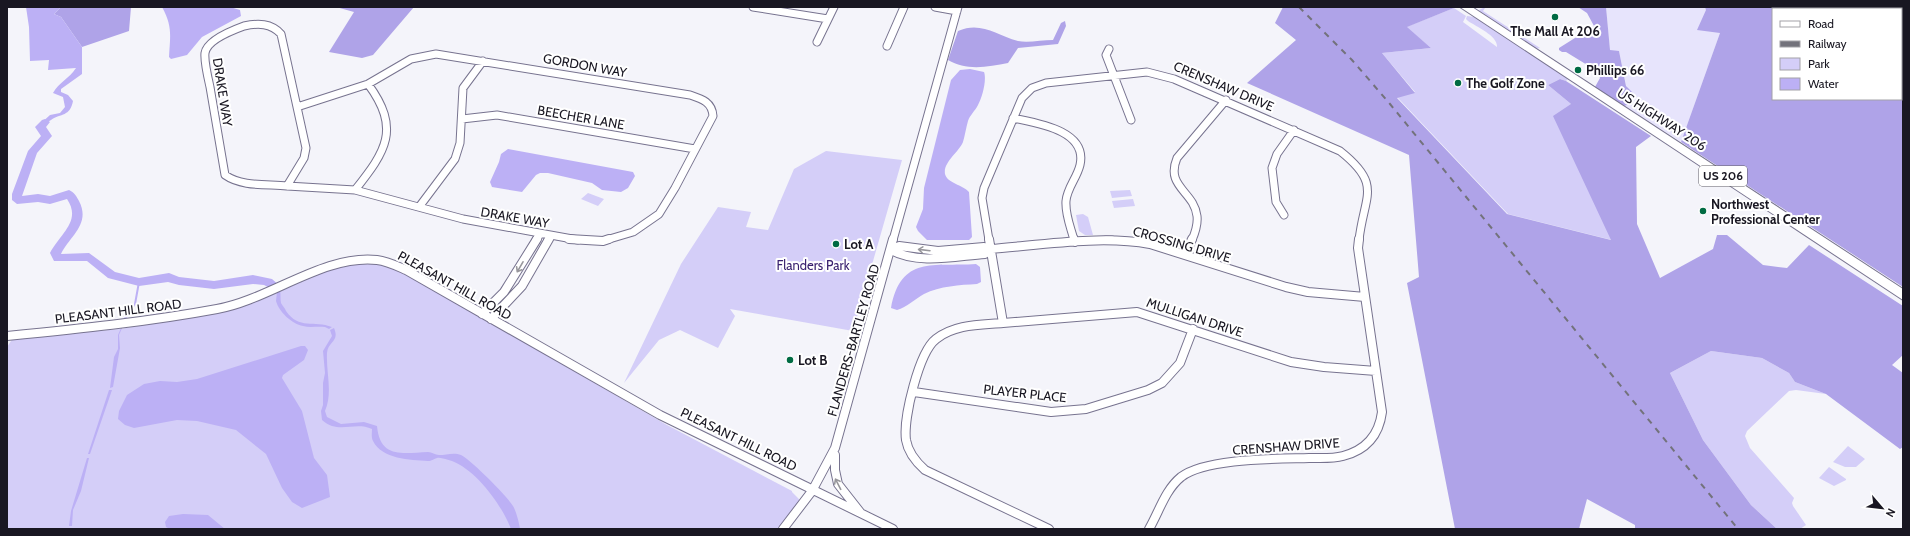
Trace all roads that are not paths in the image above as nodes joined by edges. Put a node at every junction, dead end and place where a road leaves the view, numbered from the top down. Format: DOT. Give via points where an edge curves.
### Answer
graph roads {
  1 [pos="753,7"];
  2 [pos="834,7"];
  3 [pos="904,7"];
  4 [pos="935,7"];
  5 [pos="1466,7"];
  6 [pos="765,8"];
  7 [pos="957,9"];
  8 [pos="828,19"];
  9 [pos="817,42"];
  10 [pos="887,46"];
  11 [pos="1109,49"];
  12 [pos="483,61"];
  13 [pos="1114,76"];
  14 [pos="368,84"];
  15 [pos="1226,100"];
  16 [pos="297,107"];
  17 [pos="1013,118"];
  18 [pos="462,119"];
  19 [pos="1131,120"];
  20 [pos="1294,130"];
  21 [pos="696,149"];
  22 [pos="287,186"];
  23 [pos="355,190"];
  24 [pos="419,207"];
  25 [pos="1284,215"];
  26 [pos="540,234"];
  27 [pos="551,236"];
  28 [pos="622,236"];
  29 [pos="1075,242"];
  30 [pos="891,250"];
  31 [pos="990,250"];
  32 [pos="1185,255"];
  33 [pos="1903,295"];
  34 [pos="1365,297"];
  35 [pos="482,314"];
  36 [pos="491,319"];
  37 [pos="1004,323"];
  38 [pos="1193,329"];
  39 [pos="7,336"];
  40 [pos="1376,371"];
  41 [pos="914,392"];
  42 [pos="835,448"];
  43 [pos="814,490"];
  44 [pos="860,512"];
  45 [pos="783,529"];
  46 [pos="893,529"];
  47 [pos="1049,529"];
  48 [pos="1149,529"];
  1 -- 6 [label="street"];
  2 -- 8 [label="street"];
  3 -- 10 [label="street"];
  4 -- 7 [label="street"];
  5 -- 33 [label="highway, US HIGHWAY 206 / US 206"];
  6 -- 8 [label="street"];
  7 -- 30 [label="street, FLANDERS-BARTLEY ROAD"];
  8 -- 9 [label="street"];
  11 -- 13 [label="street" via="1106,56"];
  12 -- 14 [label="street, GORDON WAY" via="446,54 429,54 411,59"];
  12 -- 18 [label="street" via="463,88"];
  12 -- 21 [label="street, GORDON WAY" via="690,95 705,100 712,107 713,116"];
  13 -- 15 [label="street, CRENSHAW DRIVE" via="1147,72 1160,74"];
  13 -- 17 [label="street, CRENSHAW DRIVE" via="1050,83 1036,87 1022,98"];
  13 -- 19 [label="street"];
  14 -- 16 [label="street, GORDON WAY"];
  14 -- 23 [label="street" via="385,110 388,133 379,157"];
  15 -- 20 [label="street, CRENSHAW DRIVE"];
  15 -- 32 [label="street" via="1177,158 1174,167 1176,183 1197,214 1196,228"];
  16 -- 22 [label="street, DRAKE WAY" via="306,152"];
  16 -- 22 [label="street, DRAKE WAY" via="281,34 274,27 258,25 235,29 218,37 206,48 208,78 227,178 238,182"];
  17 -- 29 [label="street" via="1058,129 1072,138 1079,148 1081,162 1068,190 1066,203"];
  17 -- 31 [label="street, CRENSHAW DRIVE" via="983,194"];
  18 -- 21 [label="street, BEECHER LANE" via="497,115"];
  18 -- 24 [label="street" via="460,143 455,158 442,180"];
  20 -- 25 [label="street" via="1277,154 1272,168 1276,202"];
  20 -- 34 [label="street, CRENSHAW DRIVE" via="1340,151 1358,165 1366,177 1369,194 1360,227 1358,248"];
  21 -- 28 [label="street, GORDON WAY" via="659,214 645,225"];
  22 -- 23 [label="street, DRAKE WAY"];
  23 -- 24 [label="street, DRAKE WAY"];
  24 -- 26 [label="street, DRAKE WAY" via="463,219"];
  26 -- 27 [label="street, DRAKE WAY"];
  26 -- 35 [label="street, one-way" via="504,292"];
  27 -- 28 [label="street, DRAKE WAY" via="593,242"];
  27 -- 36 [label="street" via="522,286"];
  29 -- 31 [label="street, CROSSING DRIVE"];
  29 -- 32 [label="street, CROSSING DRIVE" via="1114,239 1134,241"];
  30 -- 31 [label="street, CROSSING DRIVE" via="896,255 934,258 985,254"];
  30 -- 42 [label="street, FLANDERS-BARTLEY ROAD"];
  31 -- 37 [label="street, CRENSHAW DRIVE"];
  32 -- 34 [label="street, CROSSING DRIVE" via="1291,289"];
  34 -- 40 [label="street, CRENSHAW DRIVE"];
  35 -- 36 [label="street, PLEASANT HILL ROAD"];
  35 -- 39 [label="street, PLEASANT HILL ROAD" via="398,266 383,261 367,260 326,267 252,299 219,310 136,323"];
  36 -- 43 [label="street, PLEASANT HILL ROAD" via="660,415"];
  37 -- 38 [label="street, MULLIGAN DRIVE" via="1132,311"];
  37 -- 41 [label="street" via="960,327 936,339 926,349"];
  38 -- 40 [label="street, MULLIGAN DRIVE" via="1291,362"];
  38 -- 41 [label="street, PLAYER PLACE" via="1180,363 1162,383 1148,390 1086,409 1051,412"];
  40 -- 48 [label="street, CRENSHAW DRIVE" via="1382,421 1374,437 1362,449 1341,457 1217,464 1198,468 1181,476 1169,490"];
  41 -- 47 [label="street" via="906,434 908,449 919,465 932,475"];
  42 -- 43 [label="street, FLANDERS-BARTLEY ROAD"];
  44 -- 42 [label="street, one-way" via="855,502 841,490 836,481"];
  43 -- 44 [label="street, PLEASANT HILL ROAD"];
  43 -- 45 [label="street, FLANDERS-BARTLEY ROAD"];
  44 -- 46 [label="street, PLEASANT HILL ROAD"];
}
